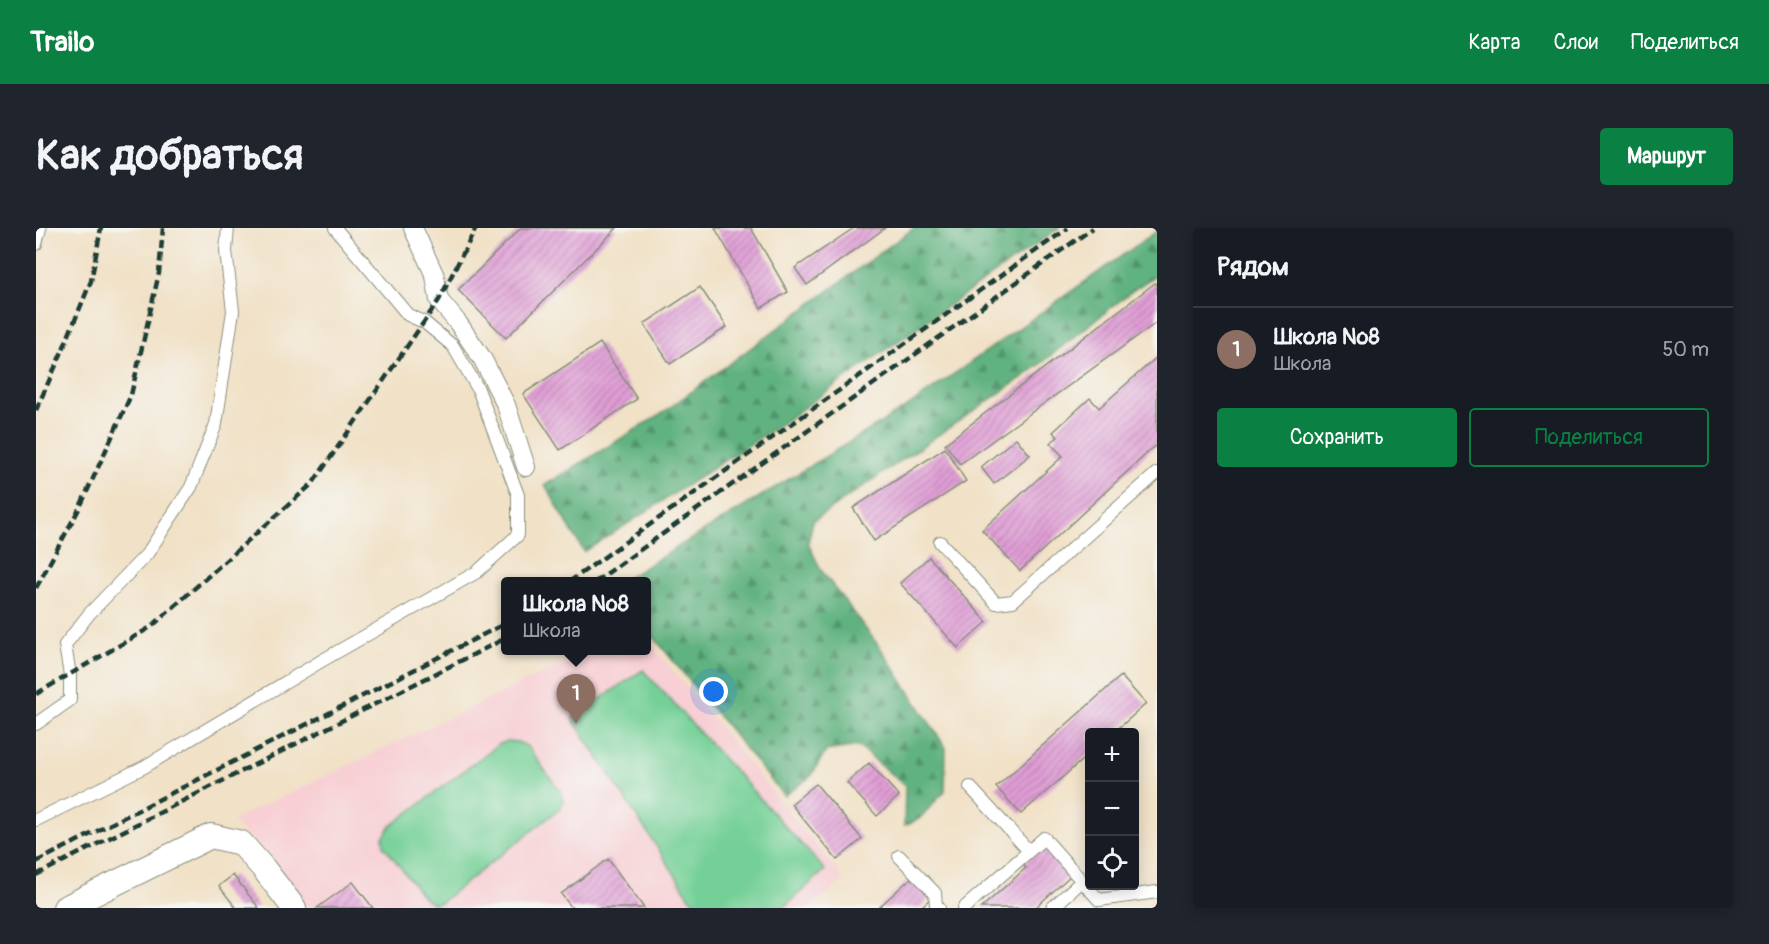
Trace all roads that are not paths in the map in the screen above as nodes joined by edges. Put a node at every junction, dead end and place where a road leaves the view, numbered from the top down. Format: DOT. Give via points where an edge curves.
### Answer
graph roads {
  1 [pos="40,228"];
  2 [pos="228,228"];
  3 [pos="334,228"];
  4 [pos="414,228"];
  5 [pos="36,244"];
  6 [pos="526,467"];
  7 [pos="1157,473"];
  8 [pos="940,542"];
  9 [pos="36,724"];
  10 [pos="970,787"];
  11 [pos="36,819"];
  12 [pos="1029,851"];
  13 [pos="900,856"];
  14 [pos="1082,881"];
  15 [pos="1157,892"];
  16 [pos="64,908"];
  17 [pos="294,908"];
  18 [pos="939,908"];
  19 [pos="964,908"];
  20 [pos="1052,908"];
  1 -- 5 [label="lane"];
  2 -- 9 [label="lane" via="226,251 233,310 216,424 191,487 147,554 65,645 70,700"];
  3 -- 11 [label="lane" via="408,315 424,322 453,346 478,389 518,495 518,535 477,572 144,767"];
  4 -- 6 [label="street" via="435,276 439,300 482,358 506,405"];
  7 -- 8 [label="lane" via="1013,601 996,603"];
  10 -- 12 [label="lane"];
  12 -- 14 [label="lane" via="1044,838"];
  12 -- 19 [label="lane"];
  13 -- 18 [label="lane" via="935,893"];
  14 -- 15 [label="lane" via="1100,900"];
  14 -- 20 [label="lane"];
  16 -- 17 [label="street" via="211,836 241,843"];
}
